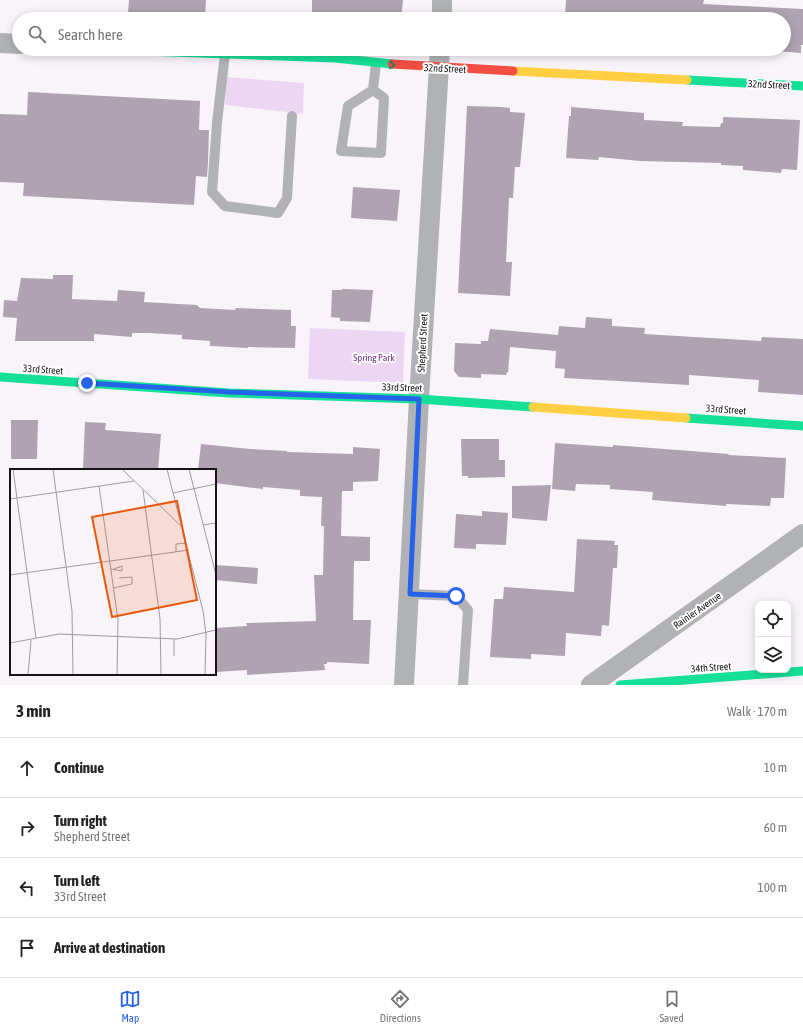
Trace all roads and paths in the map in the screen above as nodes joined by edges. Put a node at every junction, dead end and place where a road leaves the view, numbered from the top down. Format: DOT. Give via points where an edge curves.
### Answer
graph roads {
  1 [pos="442,0"];
  2 [pos="442,12"];
  3 [pos="0,43"];
  4 [pos="12,44"];
  5 [pos="225,56"];
  6 [pos="280,56"];
  7 [pos="439,58"];
  8 [pos="376,64"];
  9 [pos="803,86"];
  10 [pos="373,90"];
  11 [pos="292,116"];
  12 [pos="0,378"];
  13 [pos="419,399"];
  14 [pos="803,426"];
  15 [pos="803,534"];
  16 [pos="410,594"];
  17 [pos="803,671"];
  18 [pos="404,685"];
  19 [pos="463,685"];
  20 [pos="591,685"];
  21 [pos="620,685"];
  1 -- 2 [label="street"];
  3 -- 4 [label="street"];
  5 -- 11 [label="lane" via="212,192 225,206 278,213 287,198"];
  6 -- 8 [label="street, 32nd Street" via="335,58"];
  8 -- 7 [label="street, 32nd Street, one-way"];
  7 -- 9 [label="street, 32nd Street"];
  7 -- 13 [label="street, Shepherd Street"];
  8 -- 10 [label="lane"];
  10 -- 10 [label="lane" via="348,106 341,151 381,153 384,98"];
  12 -- 13 [label="street, 33rd Street" via="229,392"];
  13 -- 14 [label="street, 33rd Street"];
  13 -- 16 [label="street, Shepherd Street"];
  15 -- 20 [label="street, Rainier Avenue"];
  16 -- 18 [label="street, Shepherd Street"];
  16 -- 19 [label="lane" via="456,596 468,610"];
  17 -- 21 [label="street, 34th Street"];
}
